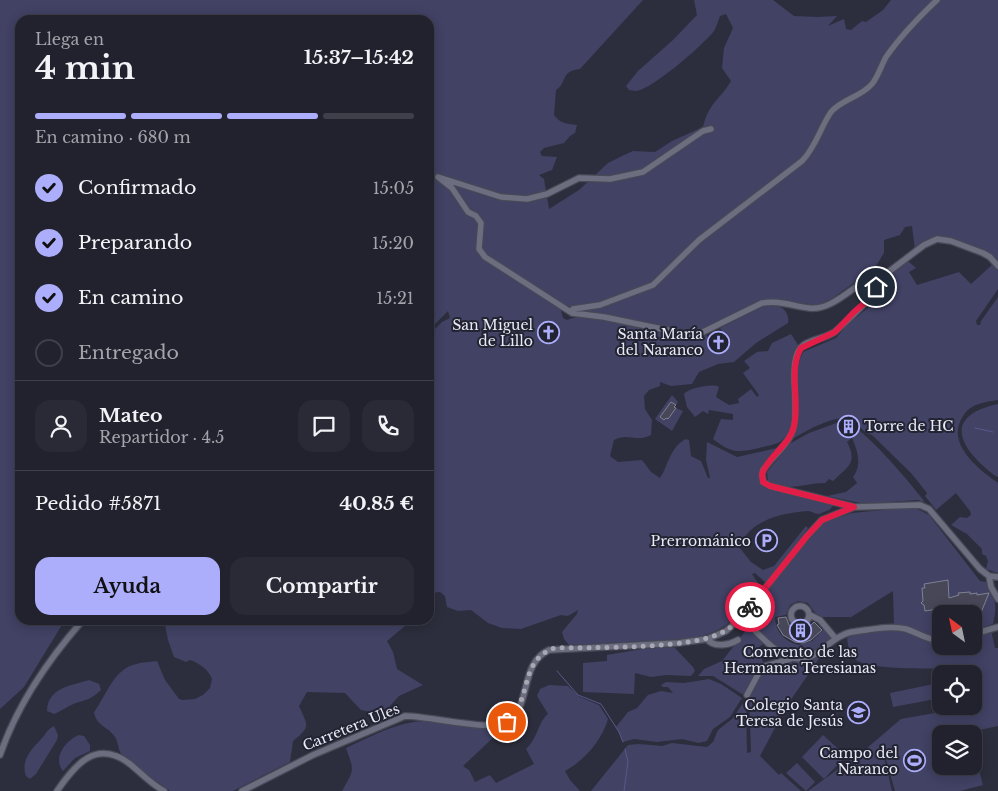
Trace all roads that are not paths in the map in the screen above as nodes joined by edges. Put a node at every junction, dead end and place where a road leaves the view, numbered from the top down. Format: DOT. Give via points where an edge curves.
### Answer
graph roads {
  1 [pos="937,0"];
  2 [pos="711,129"];
  3 [pos="998,266"];
  4 [pos="874,283"];
  5 [pos="570,312"];
  6 [pos="854,507"];
  7 [pos="989,576"];
  8 [pos="998,577"];
  9 [pos="998,599"];
  10 [pos="810,615"];
  11 [pos="742,617"];
  12 [pos="79,625"];
  13 [pos="998,626"];
  14 [pos="982,631"];
  15 [pos="707,639"];
  16 [pos="836,639"];
  17 [pos="738,640"];
  18 [pos="932,640"];
  19 [pos="790,659"];
  20 [pos="747,695"];
  21 [pos="0,755"];
  22 [pos="57,791"];
  23 [pos="164,791"];
  24 [pos="242,791"];
  1 -- 5 [label="street" via="895,46 873,83 833,110 813,148 802,161 699,240 652,285 600,305"];
  2 -- 5 [label="street" via="643,172 610,179 579,178 548,194 527,199 501,197 438,177 452,188 468,212 481,223 479,249 485,257"];
  3 -- 4 [label="street" via="983,253 938,239 924,245"];
  4 -- 5 [label="street" via="864,281 832,303 815,308 772,301 762,303 695,334"];
  4 -- 6 [label="street" via="875,294 837,331 801,348 796,362 796,414 792,432 762,474 763,482 770,486"];
  6 -- 7 [label="street" via="907,504 929,509"];
  6 -- 11 [label="street, Carretera Ules" via="822,520"];
  7 -- 8 [label="street"];
  7 -- 9 [label="street"];
  10 -- 16 [label="street" via="820,620"];
  11 -- 15 [label="street, Carretera Ules" via="726,631"];
  11 -- 19 [label="street"];
  12 -- 21 [label="street" via="45,667 17,715"];
  13 -- 14 [label="street"];
  15 -- 17 [label="street" via="718,645"];
  15 -- 24 [label="street, Carretera Ules" via="550,650 535,660 520,705 507,722 485,726 405,716 313,755"];
  16 -- 18 [label="street" via="849,632 895,628 907,629"];
  16 -- 19 [label="street" via="816,654"];
  19 -- 20 [label="street" via="762,666"];
  22 -- 23 [label="street" via="82,761 103,754 127,762"];
}
